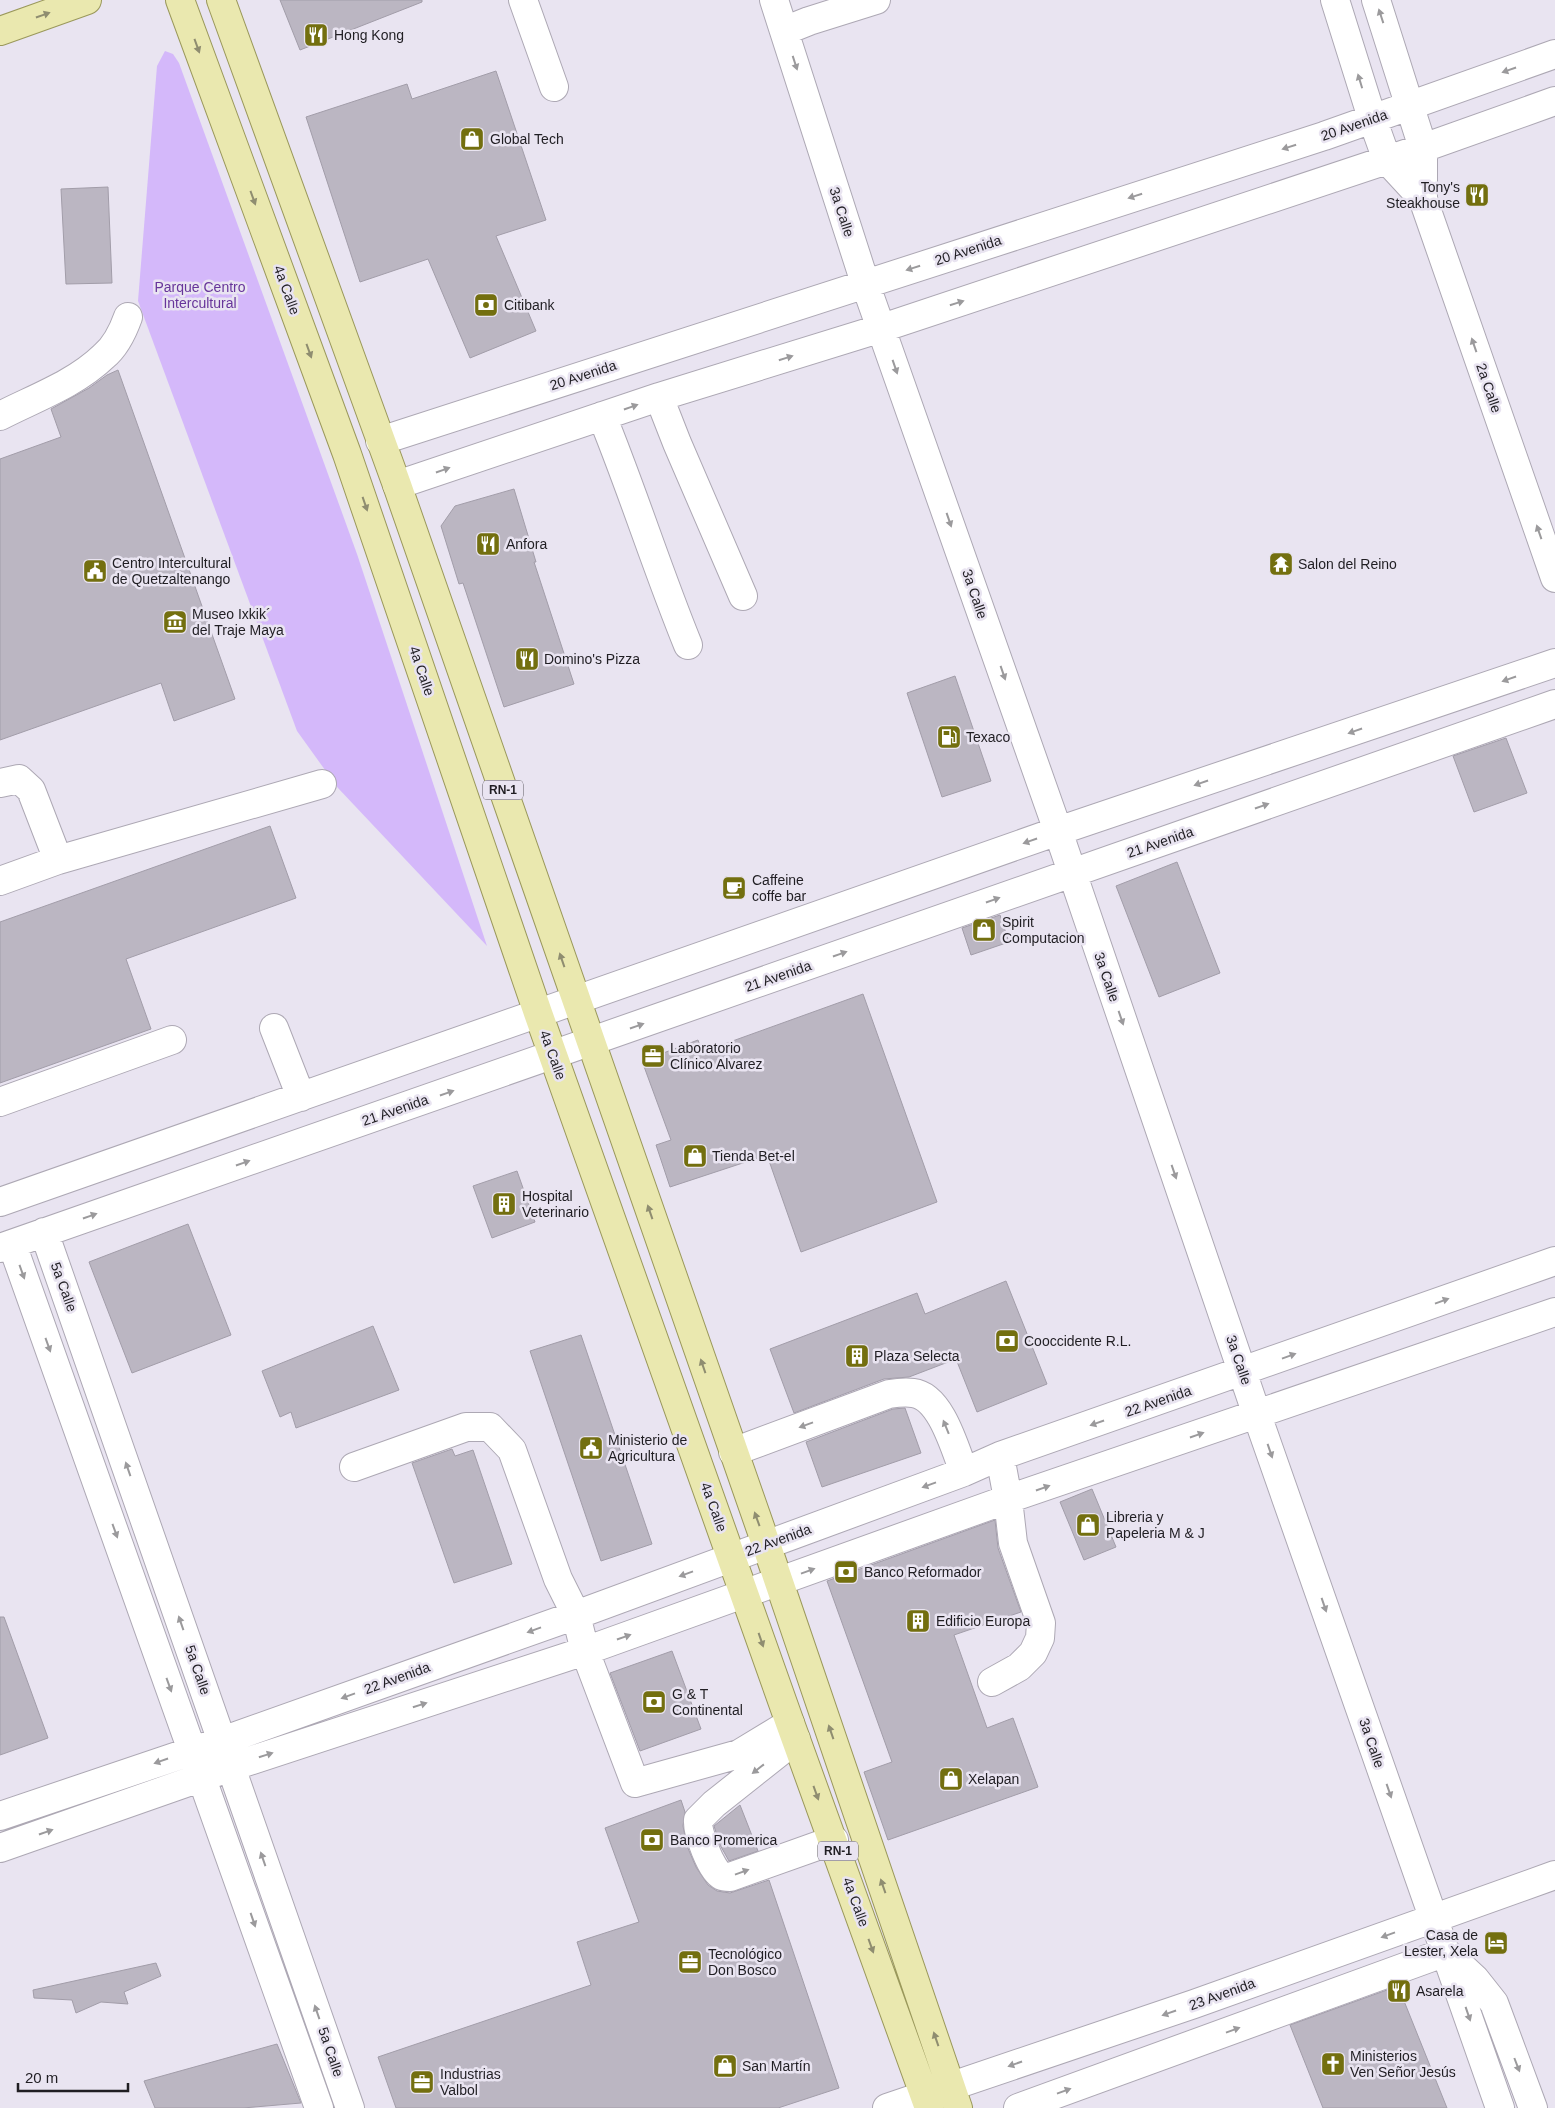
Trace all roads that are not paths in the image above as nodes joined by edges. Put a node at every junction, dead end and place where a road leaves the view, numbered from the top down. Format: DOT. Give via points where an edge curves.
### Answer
graph roads {
  1 [pos="87,0"];
  2 [pos="180,0"];
  3 [pos="221,0"];
  4 [pos="523,0"];
  5 [pos="774,0"];
  6 [pos="876,0"];
  7 [pos="1336,0"];
  8 [pos="1376,0"];
  9 [pos="0,31"];
  10 [pos="784,31"];
  11 [pos="1555,54"];
  12 [pos="554,87"];
  13 [pos="1555,101"];
  14 [pos="1410,105"];
  15 [pos="1372,118"];
  16 [pos="1423,148"];
  17 [pos="1387,160"];
  18 [pos="1423,198"];
  19 [pos="865,283"];
  20 [pos="128,317"];
  21 [pos="882,328"];
  22 [pos="659,397"];
  23 [pos="0,416"];
  24 [pos="602,416"];
  25 [pos="380,441"];
  26 [pos="397,485"];
  27 [pos="1555,578"];
  28 [pos="743,596"];
  29 [pos="688,645"];
  30 [pos="1555,664"];
  31 [pos="1555,704"];
  32 [pos="0,783"];
  33 [pos="322,784"];
  34 [pos="1058,831"];
  35 [pos="58,860"];
  36 [pos="1072,873"];
  37 [pos="0,881"];
  38 [pos="576,999"];
  39 [pos="538,1013"];
  40 [pos="274,1028"];
  41 [pos="172,1040"];
  42 [pos="591,1042"];
  43 [pos="553,1056"];
  44 [pos="301,1097"];
  45 [pos="0,1102"];
  46 [pos="0,1202"];
  47 [pos="44,1232"];
  48 [pos="6,1246"];
  49 [pos="1555,1261"];
  50 [pos="1555,1312"];
  51 [pos="1243,1372"];
  52 [pos="1257,1415"];
  53 [pos="733,1452"];
  54 [pos="1000,1456"];
  55 [pos="354,1467"];
  56 [pos="964,1472"];
  57 [pos="1008,1499"];
  58 [pos="766,1544"];
  59 [pos="732,1557"];
  60 [pos="779,1582"];
  61 [pos="745,1594"];
  62 [pos="576,1615"];
  63 [pos="585,1650"];
  64 [pos="992,1682"];
  65 [pos="793,1731"];
  66 [pos="222,1740"];
  67 [pos="193,1750"];
  68 [pos="231,1767"];
  69 [pos="202,1777"];
  70 [pos="0,1816"];
  71 [pos="834,1840"];
  72 [pos="0,1848"];
  73 [pos="1555,1875"];
  74 [pos="1434,1918"];
  75 [pos="1446,1952"];
  76 [pos="955,2097"];
  77 [pos="927,2102"];
  78 [pos="319,2108"];
  79 [pos="350,2108"];
  80 [pos="887,2108"];
  81 [pos="1018,2108"];
  82 [pos="1500,2108"];
  83 [pos="1533,2108"];
  9 -- 1 [label="main road, one-way"];
  2 -- 39 [label="main road, 4a Calle / RN-1, one-way" via="350,462"];
  3 -- 25 [label="main road, RN-1"];
  4 -- 12 [label="street"];
  5 -- 10 [label="street, 3a Calle"];
  6 -- 10 [label="street"];
  15 -- 7 [label="street, 2a Calle, one-way"];
  14 -- 8 [label="street, 2a Calle, one-way"];
  10 -- 19 [label="street, 3a Calle, one-way"];
  11 -- 14 [label="street, 20 Avenida, one-way"];
  13 -- 16 [label="street"];
  14 -- 15 [label="street, 20 Avenida"];
  14 -- 16 [label="street, 2a Calle"];
  15 -- 17 [label="street, 2a Calle"];
  15 -- 19 [label="street, 20 Avenida, one-way"];
  16 -- 17 [label="street"];
  16 -- 18 [label="street, 2a Calle"];
  17 -- 18 [label="street, 2a Calle"];
  21 -- 17 [label="street, one-way"];
  27 -- 18 [label="street, 2a Calle, one-way"];
  19 -- 21 [label="street, 3a Calle"];
  19 -- 25 [label="street, 20 Avenida"];
  20 -- 23 [label="street" via="122,334 105,356 69,382"];
  22 -- 21 [label="street, one-way"];
  21 -- 34 [label="street, 3a Calle, one-way"];
  24 -- 22 [label="street, one-way"];
  22 -- 28 [label="street"];
  26 -- 24 [label="street, one-way"];
  24 -- 29 [label="street"];
  25 -- 26 [label="main road, RN-1"];
  38 -- 26 [label="main road, RN-1, one-way"];
  30 -- 34 [label="street, one-way"];
  36 -- 31 [label="street, 21 Avenida, one-way"];
  32 -- 35 [label="street" via="19,780 31,790"];
  33 -- 35 [label="street"];
  34 -- 36 [label="street, 3a Calle"];
  34 -- 38 [label="street, one-way"];
  35 -- 37 [label="street"];
  42 -- 36 [label="street, 21 Avenida, one-way"];
  36 -- 51 [label="street, 3a Calle, one-way"];
  38 -- 39 [label="street"];
  38 -- 42 [label="main road, RN-1"];
  39 -- 43 [label="main road, 4a Calle / RN-1"];
  39 -- 44 [label="street"];
  40 -- 44 [label="street"];
  41 -- 45 [label="street"];
  42 -- 43 [label="street, 21 Avenida"];
  53 -- 42 [label="main road, RN-1, one-way"];
  47 -- 43 [label="street, 21 Avenida, one-way"];
  43 -- 59 [label="main road, 4a Calle / RN-1"];
  44 -- 46 [label="street"];
  47 -- 48 [label="street, 21 Avenida"];
  66 -- 47 [label="street, 5a Calle, one-way"];
  48 -- 67 [label="street, one-way"];
  51 -- 49 [label="street, 22 Avenida, one-way"];
  50 -- 52 [label="street"];
  51 -- 52 [label="street, 3a Calle"];
  51 -- 54 [label="street, 22 Avenida, one-way"];
  57 -- 52 [label="street, one-way"];
  52 -- 74 [label="street, 3a Calle, one-way"];
  56 -- 53 [label="street, one-way" via="932,1402 914,1393 889,1394"];
  58 -- 53 [label="main road, RN-1, one-way"];
  54 -- 56 [label="street, 22 Avenida"];
  54 -- 57 [label="street"];
  55 -- 62 [label="street" via="466,1426 490,1427 512,1450 558,1579"];
  56 -- 58 [label="street, 22 Avenida, one-way"];
  60 -- 57 [label="street, one-way"];
  57 -- 64 [label="street" via="1013,1543 1041,1624 1040,1638 1020,1668"];
  58 -- 59 [label="street, 22 Avenida"];
  58 -- 60 [label="main road, RN-1"];
  59 -- 61 [label="main road, 4a Calle"];
  59 -- 62 [label="street, 22 Avenida, one-way"];
  60 -- 61 [label="street"];
  76 -- 60 [label="main road, RN-1, one-way"];
  63 -- 61 [label="street, one-way"];
  61 -- 65 [label="main road, 4a Calle / RN-1, one-way"];
  62 -- 63 [label="street"];
  62 -- 66 [label="street, 22 Avenida, one-way"];
  63 -- 65 [label="street" via="635,1783 739,1754"];
  68 -- 63 [label="street, one-way"];
  65 -- 71 [label="main road, 4a Calle / RN-1, one-way"];
  65 -- 71 [label="street, one-way" via="698,1820 700,1837 716,1872 723,1877"];
  66 -- 67 [label="street, 22 Avenida"];
  66 -- 68 [label="street, 5a Calle"];
  67 -- 69 [label="street"];
  67 -- 70 [label="street, 22 Avenida, one-way"];
  68 -- 69 [label="street"];
  79 -- 68 [label="street, 5a Calle, one-way"];
  72 -- 69 [label="street, one-way"];
  69 -- 78 [label="street, one-way"];
  71 -- 77 [label="main road, 4a Calle / RN-1, one-way"];
  73 -- 74 [label="street, 23 Avenida"];
  74 -- 75 [label="street, 3a Calle"];
  74 -- 76 [label="street, 23 Avenida, one-way" via="1194,2004"];
  81 -- 75 [label="street, one-way"];
  75 -- 82 [label="street, 3a Calle, one-way"];
  75 -- 83 [label="street, 3a Calle, one-way" via="1475,1979 1494,2003"];
  76 -- 77 [label="street, 23 Avenida"];
  77 -- 80 [label="street, 23 Avenida"];
}
